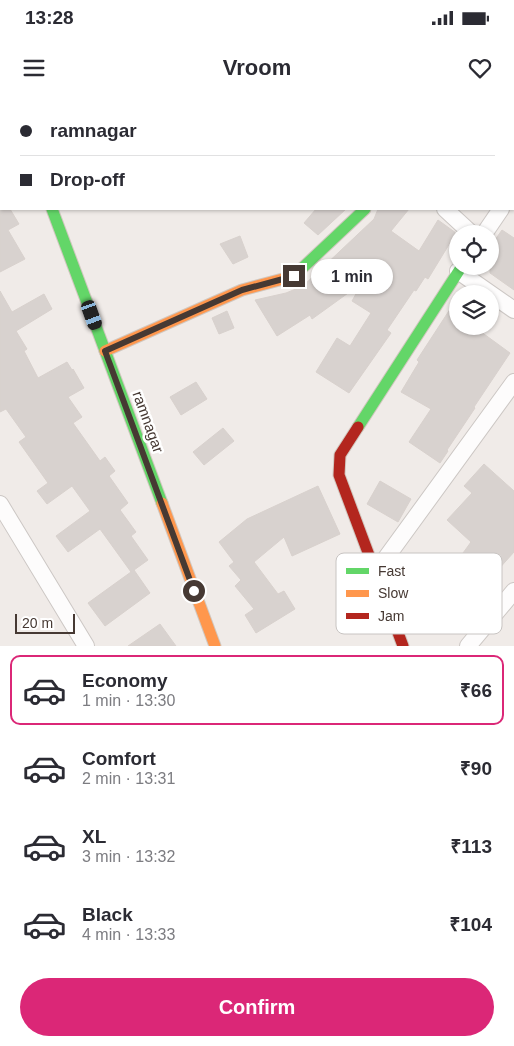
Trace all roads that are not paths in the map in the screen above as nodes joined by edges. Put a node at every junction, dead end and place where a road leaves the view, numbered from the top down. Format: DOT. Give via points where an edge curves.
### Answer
graph roads {
  1 [pos="52,210"];
  2 [pos="364,210"];
  3 [pos="446,210"];
  4 [pos="501,210"];
  5 [pos="462,225"];
  6 [pos="490,225"];
  7 [pos="456,275"];
  8 [pos="468,275"];
  9 [pos="514,310"];
  10 [pos="105,351"];
  11 [pos="514,382"];
  12 [pos="0,504"];
  13 [pos="368,553"];
  14 [pos="390,553"];
  15 [pos="514,592"];
  16 [pos="502,606"];
  17 [pos="398,634"];
  18 [pos="478,634"];
  19 [pos="86,646"];
  20 [pos="215,646"];
  21 [pos="403,646"];
  22 [pos="468,646"];
  1 -- 10 [label="street, ramnagar"];
  2 -- 10 [label="street" via="294,276 242,290"];
  3 -- 5 [label="street"];
  4 -- 6 [label="street"];
  7 -- 13 [label="street" via="340,455 339,475"];
  8 -- 9 [label="street"];
  10 -- 20 [label="street, ramnagar"];
  11 -- 14 [label="street"];
  12 -- 19 [label="street"];
  15 -- 16 [label="street"];
  17 -- 21 [label="street"];
  18 -- 22 [label="street"];
}
